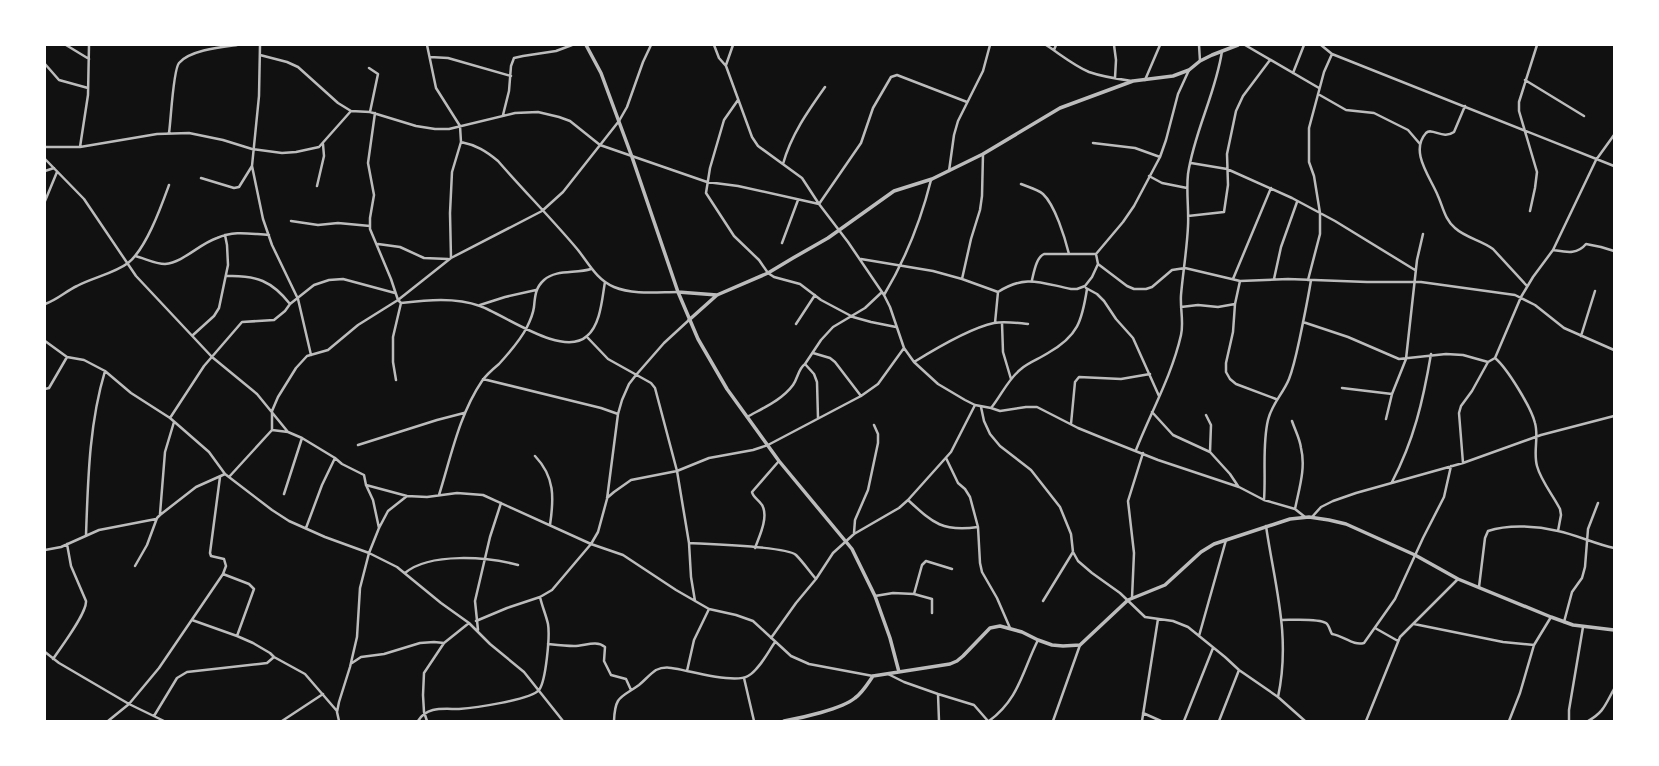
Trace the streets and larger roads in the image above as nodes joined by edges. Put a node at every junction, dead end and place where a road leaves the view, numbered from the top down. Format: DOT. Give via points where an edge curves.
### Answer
graph roads {
  1 [pos="66,45"];
  2 [pos="89,45"];
  3 [pos="208,45"];
  4 [pos="238,45"];
  5 [pos="260,45"];
  6 [pos="428,45"];
  7 [pos="572,45"];
  8 [pos="586,45"];
  9 [pos="651,45"];
  10 [pos="714,45"];
  11 [pos="733,45"];
  12 [pos="990,45"];
  13 [pos="1046,45"];
  14 [pos="1056,45"];
  15 [pos="1114,45"];
  16 [pos="1160,45"];
  17 [pos="1199,45"];
  18 [pos="1238,45"];
  19 [pos="1245,45"];
  20 [pos="1304,45"];
  21 [pos="1322,45"];
  22 [pos="1537,45"];
  23 [pos="212,48"];
  24 [pos="1054,50"];
  25 [pos="1222,52"];
  26 [pos="260,54"];
  27 [pos="1332,54"];
  28 [pos="430,57"];
  29 [pos="89,59"];
  30 [pos="1270,60"];
  31 [pos="1200,61"];
  32 [pos="45,64"];
  33 [pos="726,66"];
  34 [pos="369,68"];
  35 [pos="1189,70"];
  36 [pos="1293,73"];
  37 [pos="511,76"];
  38 [pos="1115,78"];
  39 [pos="1145,80"];
  40 [pos="1525,80"];
  41 [pos="1133,81"];
  42 [pos="825,87"];
  43 [pos="88,88"];
  44 [pos="1319,88"];
  45 [pos="1318,94"];
  46 [pos="738,99"];
  47 [pos="967,102"];
  48 [pos="1465,106"];
  49 [pos="351,111"];
  50 [pos="370,112"];
  51 [pos="375,113"];
  52 [pos="502,116"];
  53 [pos="1584,116"];
  54 [pos="619,121"];
  55 [pos="460,126"];
  56 [pos="1525,132"];
  57 [pos="169,133"];
  58 [pos="1614,134"];
  59 [pos="461,142"];
  60 [pos="1093,143"];
  61 [pos="323,144"];
  62 [pos="1420,144"];
  63 [pos="600,145"];
  64 [pos="45,147"];
  65 [pos="80,147"];
  66 [pos="252,149"];
  67 [pos="983,154"];
  68 [pos="632,156"];
  69 [pos="1160,157"];
  70 [pos="45,159"];
  71 [pos="1596,160"];
  72 [pos="1191,163"];
  73 [pos="783,164"];
  74 [pos="252,166"];
  75 [pos="1614,166"];
  76 [pos="54,168"];
  77 [pos="1227,169"];
  78 [pos="45,171"];
  79 [pos="57,171"];
  80 [pos="949,171"];
  81 [pos="1149,176"];
  82 [pos="200,178"];
  83 [pos="932,179"];
  84 [pos="707,182"];
  85 [pos="1021,184"];
  86 [pos="169,185"];
  87 [pos="317,186"];
  88 [pos="1187,188"];
  89 [pos="1271,188"];
  90 [pos="798,200"];
  91 [pos="45,201"];
  92 [pos="1297,202"];
  93 [pos="819,204"];
  94 [pos="542,211"];
  95 [pos="1530,211"];
  96 [pos="1320,213"];
  97 [pos="1188,216"];
  98 [pos="291,221"];
  99 [pos="370,226"];
  100 [pos="839,230"];
  101 [pos="268,234"];
  102 [pos="1423,234"];
  103 [pos="225,235"];
  104 [pos="782,243"];
  105 [pos="378,244"];
  106 [pos="1553,250"];
  107 [pos="1614,251"];
  108 [pos="1069,254"];
  109 [pos="1096,254"];
  110 [pos="135,256"];
  111 [pos="450,259"];
  112 [pos="860,259"];
  113 [pos="127,264"];
  114 [pos="1098,264"];
  115 [pos="900,266"];
  116 [pos="1185,268"];
  117 [pos="591,269"];
  118 [pos="1415,270"];
  119 [pos="768,273"];
  120 [pos="227,276"];
  121 [pos="962,279"];
  122 [pos="1233,279"];
  123 [pos="1274,279"];
  124 [pos="1032,280"];
  125 [pos="1309,280"];
  126 [pos="1240,281"];
  127 [pos="605,282"];
  128 [pos="1414,282"];
  129 [pos="1527,286"];
  130 [pos="1086,287"];
  131 [pos="536,290"];
  132 [pos="1595,291"];
  133 [pos="678,292"];
  134 [pos="882,292"];
  135 [pos="998,292"];
  136 [pos="395,293"];
  137 [pos="717,295"];
  138 [pos="815,295"];
  139 [pos="884,295"];
  140 [pos="1521,297"];
  141 [pos="298,299"];
  142 [pos="398,300"];
  143 [pos="401,303"];
  144 [pos="45,304"];
  145 [pos="290,304"];
  146 [pos="1235,304"];
  147 [pos="479,305"];
  148 [pos="1181,307"];
  149 [pos="853,317"];
  150 [pos="689,320"];
  151 [pos="1002,322"];
  152 [pos="1303,322"];
  153 [pos="995,323"];
  154 [pos="796,324"];
  155 [pos="1028,324"];
  156 [pos="896,327"];
  157 [pos="526,328"];
  158 [pos="193,335"];
  159 [pos="1581,336"];
  160 [pos="587,337"];
  161 [pos="45,341"];
  162 [pos="904,348"];
  163 [pos="1614,350"];
  164 [pos="813,353"];
  165 [pos="1431,354"];
  166 [pos="311,355"];
  167 [pos="68,357"];
  168 [pos="212,357"];
  169 [pos="1495,358"];
  170 [pos="1406,359"];
  171 [pos="914,362"];
  172 [pos="1488,362"];
  173 [pos="805,364"];
  174 [pos="105,371"];
  175 [pos="1150,374"];
  176 [pos="636,375"];
  177 [pos="483,379"];
  178 [pos="1011,379"];
  179 [pos="396,380"];
  180 [pos="45,388"];
  181 [pos="1342,388"];
  182 [pos="1392,394"];
  183 [pos="861,396"];
  184 [pos="1159,396"];
  185 [pos="1276,399"];
  186 [pos="975,405"];
  187 [pos="981,407"];
  188 [pos="991,408"];
  189 [pos="272,411"];
  190 [pos="1152,412"];
  191 [pos="464,413"];
  192 [pos="618,414"];
  193 [pos="1206,415"];
  194 [pos="1614,416"];
  195 [pos="747,417"];
  196 [pos="170,418"];
  197 [pos="818,419"];
  198 [pos="1386,420"];
  199 [pos="1292,421"];
  200 [pos="174,422"];
  201 [pos="1071,424"];
  202 [pos="874,425"];
  203 [pos="272,430"];
  204 [pos="288,432"];
  205 [pos="1535,437"];
  206 [pos="302,438"];
  207 [pos="358,445"];
  208 [pos="768,445"];
  209 [pos="1136,450"];
  210 [pos="1210,452"];
  211 [pos="1143,453"];
  212 [pos="535,456"];
  213 [pos="335,458"];
  214 [pos="946,458"];
  215 [pos="779,462"];
  216 [pos="1463,463"];
  217 [pos="1451,466"];
  218 [pos="677,471"];
  219 [pos="225,474"];
  220 [pos="220,477"];
  221 [pos="229,477"];
  222 [pos="1392,482"];
  223 [pos="366,485"];
  224 [pos="1239,487"];
  225 [pos="284,494"];
  226 [pos="439,495"];
  227 [pos="407,496"];
  228 [pos="607,499"];
  229 [pos="908,500"];
  230 [pos="1264,500"];
  231 [pos="501,502"];
  232 [pos="1598,503"];
  233 [pos="1294,509"];
  234 [pos="160,515"];
  235 [pos="1306,517"];
  236 [pos="157,518"];
  237 [pos="1312,518"];
  238 [pos="550,525"];
  239 [pos="1266,526"];
  240 [pos="978,527"];
  241 [pos="306,528"];
  242 [pos="379,528"];
  243 [pos="1558,531"];
  244 [pos="854,534"];
  245 [pos="86,535"];
  246 [pos="1226,539"];
  247 [pos="1587,540"];
  248 [pos="846,541"];
  249 [pos="689,543"];
  250 [pos="67,544"];
  251 [pos="591,544"];
  252 [pos="755,548"];
  253 [pos="1614,548"];
  254 [pos="45,550"];
  255 [pos="1073,552"];
  256 [pos="369,553"];
  257 [pos="1415,555"];
  258 [pos="485,558"];
  259 [pos="518,565"];
  260 [pos="135,566"];
  261 [pos="952,570"];
  262 [pos="405,572"];
  263 [pos="223,574"];
  264 [pos="816,579"];
  265 [pos="1458,579"];
  266 [pos="1479,588"];
  267 [pos="914,594"];
  268 [pos="874,596"];
  269 [pos="540,597"];
  270 [pos="1130,599"];
  271 [pos="695,601"];
  272 [pos="1043,601"];
  273 [pos="709,608"];
  274 [pos="932,613"];
  275 [pos="1551,617"];
  276 [pos="1158,619"];
  277 [pos="192,620"];
  278 [pos="1282,620"];
  279 [pos="476,621"];
  280 [pos="1564,622"];
  281 [pos="469,623"];
  282 [pos="1414,624"];
  283 [pos="1583,627"];
  284 [pos="1010,628"];
  285 [pos="1375,628"];
  286 [pos="1614,630"];
  287 [pos="478,631"];
  288 [pos="237,636"];
  289 [pos="1199,636"];
  290 [pos="771,638"];
  291 [pos="1038,640"];
  292 [pos="1398,641"];
  293 [pos="775,642"];
  294 [pos="444,643"];
  295 [pos="548,644"];
  296 [pos="1080,645"];
  297 [pos="1534,645"];
  298 [pos="1213,648"];
  299 [pos="45,652"];
  300 [pos="274,658"];
  301 [pos="53,659"];
  302 [pos="350,667"];
  303 [pos="1239,670"];
  304 [pos="687,671"];
  305 [pos="899,672"];
  306 [pos="888,674"];
  307 [pos="873,676"];
  308 [pos="744,678"];
  309 [pos="1614,689"];
  310 [pos="631,690"];
  311 [pos="538,691"];
  312 [pos="323,694"];
  313 [pos="938,694"];
  314 [pos="1278,697"];
  315 [pos="130,704"];
  316 [pos="337,712"];
  317 [pos="424,712"];
  318 [pos="1143,713"];
  319 [pos="154,716"];
  320 [pos="160,720"];
  321 [pos="794,720"];
  322 [pos="108,721"];
  323 [pos="164,721"];
  324 [pos="282,721"];
  325 [pos="339,721"];
  326 [pos="418,721"];
  327 [pos="427,721"];
  328 [pos="563,721"];
  329 [pos="614,721"];
  330 [pos="754,721"];
  331 [pos="784,721"];
  332 [pos="939,721"];
  333 [pos="988,721"];
  334 [pos="1053,721"];
  335 [pos="1142,721"];
  336 [pos="1161,721"];
  337 [pos="1184,721"];
  338 [pos="1219,721"];
  339 [pos="1305,721"];
  340 [pos="1366,721"];
  341 [pos="1509,721"];
  342 [pos="1569,721"];
  343 [pos="1588,721"];
  1 -- 29 [label="street"];
  2 -- 29 [label="street"];
  3 -- 23 [label="street"];
  4 -- 23 [label="street"];
  5 -- 26 [label="street"];
  6 -- 28 [label="street"];
  7 -- 37 [label="street" via="556,51 515,58 511,66"];
  8 -- 54 [label="street" via="601,73"];
  9 -- 54 [label="street"];
  10 -- 33 [label="street" via="719,58"];
  11 -- 33 [label="street"];
  12 -- 47 [label="street" via="984,71"];
  13 -- 24 [label="street"];
  14 -- 24 [label="street"];
  15 -- 38 [label="street"];
  16 -- 39 [label="street"];
  17 -- 31 [label="street"];
  18 -- 25 [label="street"];
  19 -- 30 [label="street"];
  20 -- 36 [label="street"];
  21 -- 27 [label="street"];
  22 -- 40 [label="street"];
  23 -- 57 [label="street" via="183,59 176,68"];
  24 -- 38 [label="street" via="1088,71"];
  25 -- 31 [label="street"];
  25 -- 72 [label="street"];
  26 -- 49 [label="street" via="298,67 338,103"];
  26 -- 66 [label="street" via="259,96"];
  27 -- 44 [label="street"];
  27 -- 48 [label="street"];
  28 -- 37 [label="street" via="448,58"];
  28 -- 55 [label="street" via="436,88"];
  29 -- 43 [label="street"];
  30 -- 36 [label="street"];
  30 -- 77 [label="street" via="1243,96 1236,111 1229,140"];
  31 -- 35 [label="street"];
  32 -- 43 [label="street" via="59,80"];
  33 -- 46 [label="street"];
  34 -- 50 [label="street" via="378,74"];
  35 -- 39 [label="street" via="1173,76"];
  35 -- 69 [label="street" via="1178,94"];
  36 -- 44 [label="street"];
  37 -- 52 [label="street"];
  38 -- 41 [label="street"];
  39 -- 41 [label="street"];
  40 -- 53 [label="street"];
  40 -- 56 [label="street" via="1519,110"];
  41 -- 67 [label="street" via="1060,108"];
  42 -- 73 [label="street" via="796,130"];
  43 -- 65 [label="street"];
  44 -- 45 [label="street"];
  45 -- 62 [label="street" via="1346,110 1374,113 1408,130"];
  45 -- 96 [label="street" via="1309,128 1309,162"];
  46 -- 73 [label="street" via="758,146"];
  46 -- 84 [label="street" via="724,120"];
  47 -- 80 [label="street" via="954,135"];
  47 -- 93 [label="street" via="897,74 891,76 877,100 862,142"];
  48 -- 56 [label="street"];
  48 -- 62 [label="street" via="1454,132 1446,136 1428,131"];
  49 -- 50 [label="street"];
  49 -- 61 [label="street"];
  50 -- 51 [label="street"];
  51 -- 55 [label="street" via="435,130"];
  51 -- 99 [label="street" via="368,163 374,195"];
  52 -- 55 [label="street"];
  52 -- 63 [label="street" via="538,112 559,117 570,121"];
  54 -- 63 [label="street"];
  54 -- 68 [label="street"];
  55 -- 59 [label="street"];
  56 -- 71 [label="street"];
  56 -- 95 [label="street" via="1537,172"];
  57 -- 65 [label="street"];
  57 -- 66 [label="street" via="206,136"];
  58 -- 71 [label="street"];
  59 -- 94 [label="street" via="473,144 498,161"];
  59 -- 111 [label="street" via="452,172"];
  60 -- 69 [label="street" via="1135,148"];
  61 -- 66 [label="street" via="296,152"];
  61 -- 87 [label="street" via="324,156"];
  62 -- 129 [label="street" via="1422,162 1447,218 1464,234 1493,249"];
  63 -- 68 [label="street"];
  63 -- 94 [label="street" via="563,192"];
  64 -- 65 [label="street"];
  66 -- 74 [label="street"];
  67 -- 80 [label="street"];
  67 -- 121 [label="street" via="980,210"];
  68 -- 84 [label="street"];
  68 -- 133 [label="street"];
  69 -- 81 [label="street"];
  70 -- 76 [label="street"];
  71 -- 75 [label="street"];
  71 -- 106 [label="street"];
  72 -- 77 [label="street"];
  72 -- 88 [label="street"];
  73 -- 93 [label="street" via="802,178"];
  74 -- 82 [label="street" via="239,187 234,188"];
  74 -- 101 [label="street"];
  76 -- 78 [label="street"];
  76 -- 79 [label="street"];
  77 -- 89 [label="street"];
  77 -- 97 [label="street" via="1228,184 1224,212"];
  79 -- 91 [label="street"];
  79 -- 113 [label="street" via="84,200"];
  80 -- 83 [label="street"];
  81 -- 88 [label="street" via="1162,183"];
  81 -- 109 [label="street" via="1134,206"];
  83 -- 100 [label="street" via="894,191"];
  83 -- 115 [label="street"];
  84 -- 90 [label="street" via="738,186"];
  84 -- 119 [label="street" via="706,193 725,223"];
  85 -- 108 [label="street" via="1037,191 1048,200 1058,220"];
  86 -- 110 [label="street" via="156,221"];
  88 -- 97 [label="street"];
  89 -- 92 [label="street"];
  89 -- 122 [label="street"];
  90 -- 93 [label="street"];
  90 -- 104 [label="street"];
  92 -- 96 [label="street"];
  92 -- 123 [label="street" via="1281,247"];
  93 -- 100 [label="street"];
  94 -- 111 [label="street"];
  94 -- 117 [label="street" via="578,250"];
  96 -- 118 [label="street"];
  96 -- 125 [label="street" via="1320,234"];
  97 -- 116 [label="street"];
  98 -- 99 [label="street" via="318,225 338,223"];
  99 -- 105 [label="street"];
  100 -- 112 [label="street"];
  100 -- 119 [label="street"];
  101 -- 103 [label="street" via="242,232"];
  101 -- 141 [label="street"];
  102 -- 118 [label="street"];
  103 -- 110 [label="street" via="205,243 176,261 158,263"];
  103 -- 120 [label="street"];
  105 -- 111 [label="street" via="400,248 424,258"];
  105 -- 136 [label="street"];
  106 -- 107 [label="street" via="1570,253 1586,244"];
  106 -- 129 [label="street"];
  108 -- 109 [label="street"];
  108 -- 124 [label="street" via="1041,256"];
  109 -- 114 [label="street"];
  110 -- 113 [label="street"];
  111 -- 142 [label="street"];
  112 -- 115 [label="street"];
  112 -- 134 [label="street"];
  113 -- 144 [label="street" via="76,286"];
  113 -- 158 [label="street"];
  114 -- 116 [label="street" via="1134,289 1152,287 1172,270"];
  114 -- 130 [label="street"];
  115 -- 121 [label="street"];
  115 -- 139 [label="street"];
  116 -- 122 [label="street"];
  116 -- 148 [label="street"];
  117 -- 127 [label="street"];
  117 -- 131 [label="street" via="548,276"];
  118 -- 128 [label="street"];
  119 -- 137 [label="street"];
  119 -- 138 [label="street" via="800,284"];
  120 -- 145 [label="street" via="248,276 265,281"];
  120 -- 158 [label="street" via="219,308"];
  121 -- 135 [label="street"];
  122 -- 126 [label="street"];
  123 -- 125 [label="street"];
  123 -- 126 [label="street"];
  124 -- 130 [label="street" via="1071,289"];
  124 -- 135 [label="street" via="1017,282"];
  125 -- 128 [label="street"];
  125 -- 152 [label="street"];
  126 -- 146 [label="street"];
  127 -- 133 [label="street" via="630,291"];
  127 -- 160 [label="street" via="597,320"];
  128 -- 140 [label="street"];
  128 -- 170 [label="street"];
  129 -- 140 [label="street"];
  130 -- 175 [label="street" via="1104,301 1133,338"];
  130 -- 178 [label="street" via="1078,327 1060,345 1021,368"];
  131 -- 147 [label="street"];
  131 -- 157 [label="street" via="534,308"];
  132 -- 159 [label="street"];
  133 -- 137 [label="street"];
  133 -- 150 [label="street"];
  134 -- 139 [label="street"];
  134 -- 149 [label="street"];
  135 -- 153 [label="street"];
  136 -- 141 [label="street" via="335,279 314,285"];
  136 -- 142 [label="street"];
  137 -- 150 [label="street"];
  138 -- 149 [label="street"];
  138 -- 154 [label="street"];
  139 -- 156 [label="street"];
  140 -- 159 [label="street" via="1564,328"];
  140 -- 169 [label="street"];
  141 -- 145 [label="street"];
  141 -- 166 [label="street"];
  142 -- 143 [label="street"];
  142 -- 166 [label="street" via="358,325 328,350"];
  143 -- 147 [label="street" via="439,300"];
  143 -- 179 [label="street" via="393,337"];
  145 -- 168 [label="street" via="274,320 242,322"];
  146 -- 148 [label="street" via="1218,307"];
  146 -- 185 [label="street" via="1226,372 1230,380 1236,384"];
  147 -- 157 [label="street"];
  148 -- 184 [label="street" via="1182,334 1168,379"];
  149 -- 156 [label="street"];
  149 -- 164 [label="street" via="833,327"];
  150 -- 176 [label="street" via="664,343"];
  150 -- 195 [label="street" via="727,389"];
  151 -- 153 [label="street"];
  151 -- 155 [label="street"];
  151 -- 178 [label="street" via="1004,352"];
  152 -- 170 [label="street" via="1348,337 1399,359"];
  152 -- 185 [label="street" via="1289,380"];
  153 -- 171 [label="street" via="955,339"];
  156 -- 162 [label="street"];
  157 -- 160 [label="street" via="550,340 573,342"];
  157 -- 177 [label="street" via="518,342"];
  158 -- 168 [label="street"];
  159 -- 163 [label="street"];
  160 -- 176 [label="street" via="608,359"];
  161 -- 167 [label="street"];
  162 -- 171 [label="street"];
  162 -- 183 [label="street" via="878,384"];
  164 -- 173 [label="street"];
  164 -- 183 [label="street" via="835,362"];
  165 -- 170 [label="street"];
  165 -- 172 [label="street" via="1463,356"];
  165 -- 222 [label="street" via="1416,426"];
  166 -- 189 [label="street" via="296,368"];
  167 -- 174 [label="street" via="84,360"];
  167 -- 180 [label="street" via="52,384"];
  168 -- 189 [label="street"];
  168 -- 196 [label="street"];
  169 -- 172 [label="street"];
  169 -- 205 [label="street" via="1503,365 1529,409 1535,423"];
  170 -- 182 [label="street"];
  171 -- 186 [label="street" via="938,384"];
  172 -- 216 [label="street" via="1459,410"];
  173 -- 195 [label="street" via="790,388 774,402"];
  173 -- 197 [label="street" via="817,382"];
  174 -- 196 [label="street" via="131,393"];
  174 -- 245 [label="street" via="89,466"];
  175 -- 184 [label="street"];
  175 -- 201 [label="street" via="1121,380 1079,377 1076,382"];
  176 -- 192 [label="street" via="629,384"];
  176 -- 218 [label="street" via="655,388"];
  177 -- 191 [label="street"];
  177 -- 192 [label="street"];
  178 -- 188 [label="street"];
  181 -- 182 [label="street"];
  182 -- 198 [label="street"];
  183 -- 197 [label="street"];
  184 -- 190 [label="street"];
  185 -- 230 [label="street" via="1268,421 1265,440"];
  186 -- 187 [label="street"];
  186 -- 214 [label="street"];
  187 -- 188 [label="street"];
  187 -- 255 [label="street" via="990,434 1000,446 1031,470 1060,507 1071,534"];
  188 -- 201 [label="street" via="1000,411 1038,407"];
  189 -- 203 [label="street"];
  189 -- 204 [label="street"];
  190 -- 209 [label="street"];
  190 -- 210 [label="street" via="1173,436"];
  191 -- 207 [label="street"];
  191 -- 226 [label="street"];
  192 -- 228 [label="street"];
  193 -- 210 [label="street" via="1211,425"];
  194 -- 205 [label="street"];
  195 -- 208 [label="street"];
  196 -- 200 [label="street"];
  197 -- 208 [label="street"];
  199 -- 233 [label="street" via="1301,447 1302,460 1302,478"];
  200 -- 219 [label="street" via="209,452"];
  200 -- 234 [label="street" via="165,452"];
  201 -- 209 [label="street"];
  202 -- 244 [label="street" via="878,443 868,490 855,520"];
  203 -- 204 [label="street"];
  203 -- 221 [label="street"];
  204 -- 206 [label="street"];
  205 -- 216 [label="street"];
  205 -- 243 [label="street" via="1537,468 1560,509"];
  206 -- 213 [label="street"];
  206 -- 225 [label="street"];
  208 -- 215 [label="street"];
  208 -- 218 [label="street" via="709,458"];
  209 -- 211 [label="street"];
  210 -- 224 [label="street"];
  211 -- 224 [label="street"];
  211 -- 270 [label="street" via="1128,501 1134,553"];
  212 -- 238 [label="street" via="545,467 551,484 553,503"];
  213 -- 223 [label="street" via="364,475"];
  213 -- 241 [label="street"];
  214 -- 229 [label="street"];
  214 -- 240 [label="street" via="958,483 968,492"];
  215 -- 248 [label="street"];
  215 -- 252 [label="street" via="752,492 764,507 762,529"];
  216 -- 217 [label="street"];
  217 -- 222 [label="street"];
  217 -- 257 [label="street" via="1444,497"];
  218 -- 228 [label="street" via="631,480"];
  218 -- 249 [label="street"];
  219 -- 220 [label="street"];
  219 -- 221 [label="street"];
  220 -- 234 [label="street" via="196,487"];
  220 -- 263 [label="street" via="210,553 211,556 224,559 226,566"];
  221 -- 241 [label="street" via="272,510"];
  222 -- 237 [label="street" via="1334,501 1321,507"];
  223 -- 227 [label="street"];
  223 -- 242 [label="street" via="373,500"];
  224 -- 230 [label="street"];
  226 -- 227 [label="street"];
  226 -- 231 [label="street" via="472,493"];
  227 -- 242 [label="street" via="388,511"];
  228 -- 251 [label="street" via="598,532"];
  229 -- 240 [label="street" via="940,526 954,529"];
  229 -- 244 [label="street"];
  230 -- 233 [label="street"];
  231 -- 238 [label="street"];
  231 -- 258 [label="street"];
  232 -- 247 [label="street" via="1589,526"];
  233 -- 235 [label="street"];
  234 -- 236 [label="street"];
  235 -- 237 [label="street"];
  235 -- 239 [label="street"];
  236 -- 245 [label="street"];
  236 -- 260 [label="street" via="147,545"];
  237 -- 257 [label="street" via="1346,524"];
  238 -- 251 [label="street"];
  239 -- 246 [label="street"];
  239 -- 278 [label="street"];
  240 -- 284 [label="street" via="982,572"];
  241 -- 256 [label="street"];
  242 -- 256 [label="street"];
  243 -- 247 [label="street"];
  243 -- 266 [label="street" via="1518,527 1488,531"];
  244 -- 248 [label="street"];
  245 -- 250 [label="street"];
  246 -- 270 [label="street" via="1201,552 1165,585"];
  246 -- 289 [label="street"];
  247 -- 253 [label="street"];
  247 -- 280 [label="street" via="1582,578 1572,592"];
  248 -- 264 [label="street" via="833,553"];
  248 -- 268 [label="street"];
  249 -- 252 [label="street"];
  249 -- 271 [label="street"];
  250 -- 254 [label="street"];
  250 -- 301 [label="street" via="71,566 86,605"];
  251 -- 269 [label="street" via="552,590"];
  251 -- 271 [label="street" via="623,555"];
  252 -- 264 [label="street" via="795,554"];
  255 -- 270 [label="street" via="1078,561 1092,574"];
  255 -- 272 [label="street"];
  256 -- 262 [label="street"];
  256 -- 302 [label="street" via="360,588 357,637"];
  257 -- 265 [label="street"];
  257 -- 285 [label="street" via="1395,599"];
  258 -- 259 [label="street"];
  258 -- 262 [label="street" via="460,558 426,563"];
  258 -- 279 [label="street" via="475,601"];
  261 -- 267 [label="street" via="929,561 924,563"];
  262 -- 281 [label="street"];
  263 -- 277 [label="street"];
  263 -- 288 [label="street" via="249,584 254,589"];
  264 -- 290 [label="street"];
  265 -- 266 [label="street"];
  265 -- 282 [label="street"];
  266 -- 275 [label="street"];
  267 -- 268 [label="street" via="893,593"];
  267 -- 274 [label="street" via="932,599"];
  268 -- 305 [label="street" via="890,638"];
  269 -- 279 [label="street"];
  269 -- 295 [label="street" via="548,624"];
  270 -- 276 [label="street" via="1141,614"];
  270 -- 296 [label="street"];
  271 -- 273 [label="street"];
  273 -- 290 [label="street" via="753,621"];
  273 -- 304 [label="street" via="694,640"];
  275 -- 280 [label="street"];
  275 -- 297 [label="street"];
  276 -- 289 [label="street" via="1188,627"];
  276 -- 318 [label="street"];
  277 -- 288 [label="street"];
  277 -- 315 [label="street"];
  278 -- 285 [label="street" via="1324,622 1332,634 1360,644 1364,643"];
  278 -- 314 [label="street" via="1284,652"];
  279 -- 287 [label="street"];
  280 -- 283 [label="street"];
  281 -- 287 [label="street"];
  281 -- 294 [label="street"];
  282 -- 292 [label="street"];
  282 -- 297 [label="street" via="1503,642"];
  283 -- 286 [label="street"];
  283 -- 342 [label="street"];
  284 -- 291 [label="street"];
  284 -- 305 [label="street" via="990,628 963,656 950,664"];
  285 -- 292 [label="street"];
  287 -- 311 [label="street" via="524,672"];
  288 -- 300 [label="street" via="270,653"];
  289 -- 298 [label="street"];
  290 -- 293 [label="street"];
  291 -- 296 [label="street" via="1063,646"];
  291 -- 333 [label="street" via="1011,700 1000,713"];
  292 -- 340 [label="street"];
  293 -- 307 [label="street" via="800,662"];
  293 -- 308 [label="street" via="754,671"];
  294 -- 302 [label="street" via="420,644 384,654 361,657"];
  294 -- 317 [label="street" via="424,673"];
  295 -- 310 [label="street" via="603,645 604,661 610,675 626,679"];
  295 -- 311 [label="street" via="543,681"];
  296 -- 334 [label="street"];
  297 -- 341 [label="street"];
  298 -- 303 [label="street"];
  298 -- 337 [label="street"];
  299 -- 301 [label="street"];
  300 -- 312 [label="street" via="305,674"];
  300 -- 319 [label="street" via="259,664 181,674"];
  301 -- 315 [label="street"];
  302 -- 316 [label="street"];
  303 -- 314 [label="street"];
  303 -- 338 [label="street"];
  304 -- 308 [label="street"];
  304 -- 310 [label="street" via="660,668"];
  305 -- 306 [label="street"];
  306 -- 307 [label="street"];
  306 -- 313 [label="street"];
  307 -- 321 [label="street" via="855,698 842,705"];
  308 -- 330 [label="street"];
  309 -- 343 [label="street" via="1605,708"];
  310 -- 329 [label="street" via="620,696 615,707"];
  311 -- 317 [label="street" via="497,704"];
  311 -- 328 [label="street"];
  312 -- 316 [label="street"];
  312 -- 324 [label="street"];
  313 -- 332 [label="street"];
  313 -- 333 [label="street" via="974,705"];
  314 -- 339 [label="street"];
  315 -- 319 [label="street"];
  315 -- 322 [label="street"];
  316 -- 325 [label="street"];
  317 -- 326 [label="street"];
  317 -- 327 [label="street"];
  318 -- 335 [label="street"];
  318 -- 336 [label="street"];
  319 -- 320 [label="street"];
  320 -- 323 [label="street"];
  321 -- 331 [label="street"];
}
